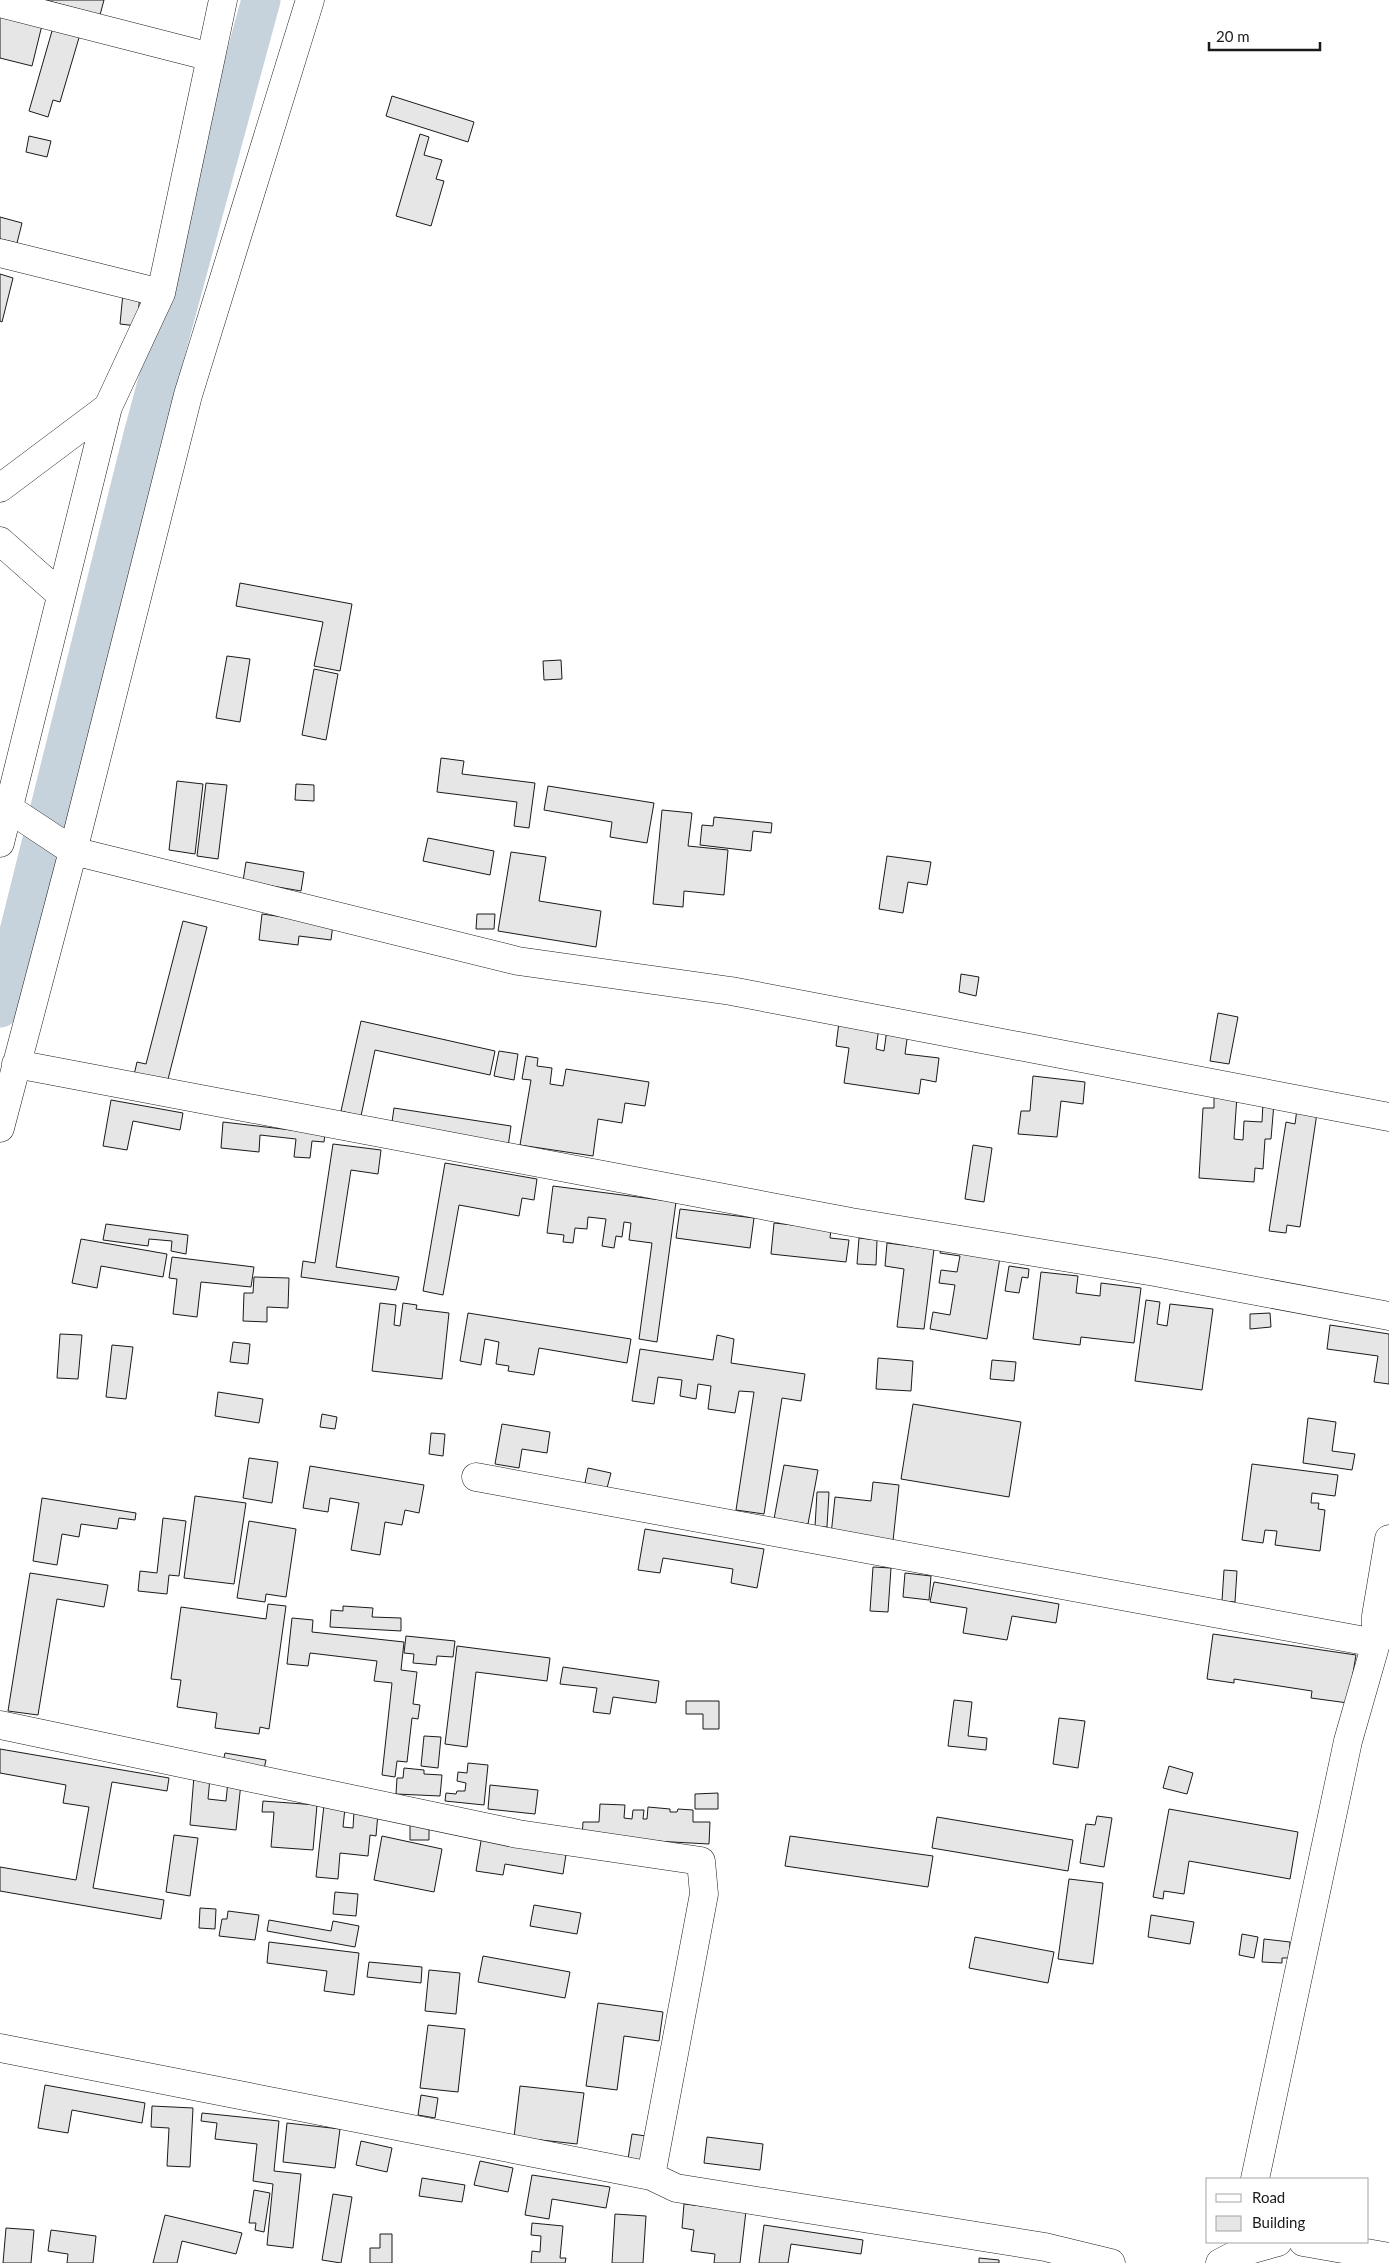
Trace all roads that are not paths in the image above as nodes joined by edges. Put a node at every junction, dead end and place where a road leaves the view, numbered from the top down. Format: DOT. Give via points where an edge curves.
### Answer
graph roads {
  1 [pos="223,0"];
  2 [pos="310,0"];
  3 [pos="0,3"];
  4 [pos="211,57"];
  5 [pos="0,253"];
  6 [pos="161,293"];
  7 [pos="108,407"];
  8 [pos="0,488"];
  9 [pos="0,541"];
  10 [pos="60,594"];
  11 [pos="4,807"];
  12 [pos="0,842"];
  13 [pos="73,851"];
  14 [pos="16,1064"];
  15 [pos="1389,1117"];
  16 [pos="0,1128"];
  17 [pos="1389,1316"];
  18 [pos="476,1477"];
  19 [pos="1389,1539"];
  20 [pos="1376,1643"];
  21 [pos="0,1725"];
  22 [pos="0,2048"];
  23 [pos="651,2176"];
  24 [pos="1255,2178"];
  25 [pos="1275,2243"];
  26 [pos="1309,2243"];
  27 [pos="1234,2255"];
  28 [pos="1389,2258"];
  29 [pos="1111,2263"];
  1 -- 4 [label="street"];
  2 -- 13 [label="street" via="188,396"];
  3 -- 4 [label="street"];
  4 -- 6 [label="street"];
  5 -- 6 [label="street"];
  6 -- 7 [label="street"];
  7 -- 8 [label="street"];
  7 -- 10 [label="street"];
  9 -- 10 [label="street"];
  10 -- 11 [label="street"];
  11 -- 12 [label="street"];
  11 -- 13 [label="street"];
  13 -- 14 [label="street"];
  13 -- 15 [label="street" via="518,962 731,991"];
  14 -- 16 [label="street"];
  14 -- 17 [label="street" via="841,1220 1155,1272"];
  18 -- 20 [label="street"];
  19 -- 20 [label="street" via="1376,1616"];
  20 -- 24 [label="street" via="1348,1741"];
  21 -- 23 [label="street" via="518,1834 701,1861 704,1894"];
  22 -- 23 [label="street"];
  23 -- 29 [label="street" via="676,2188 1045,2247"];
  25 -- 27 [label="street"];
  26 -- 28 [label="street"];
}
